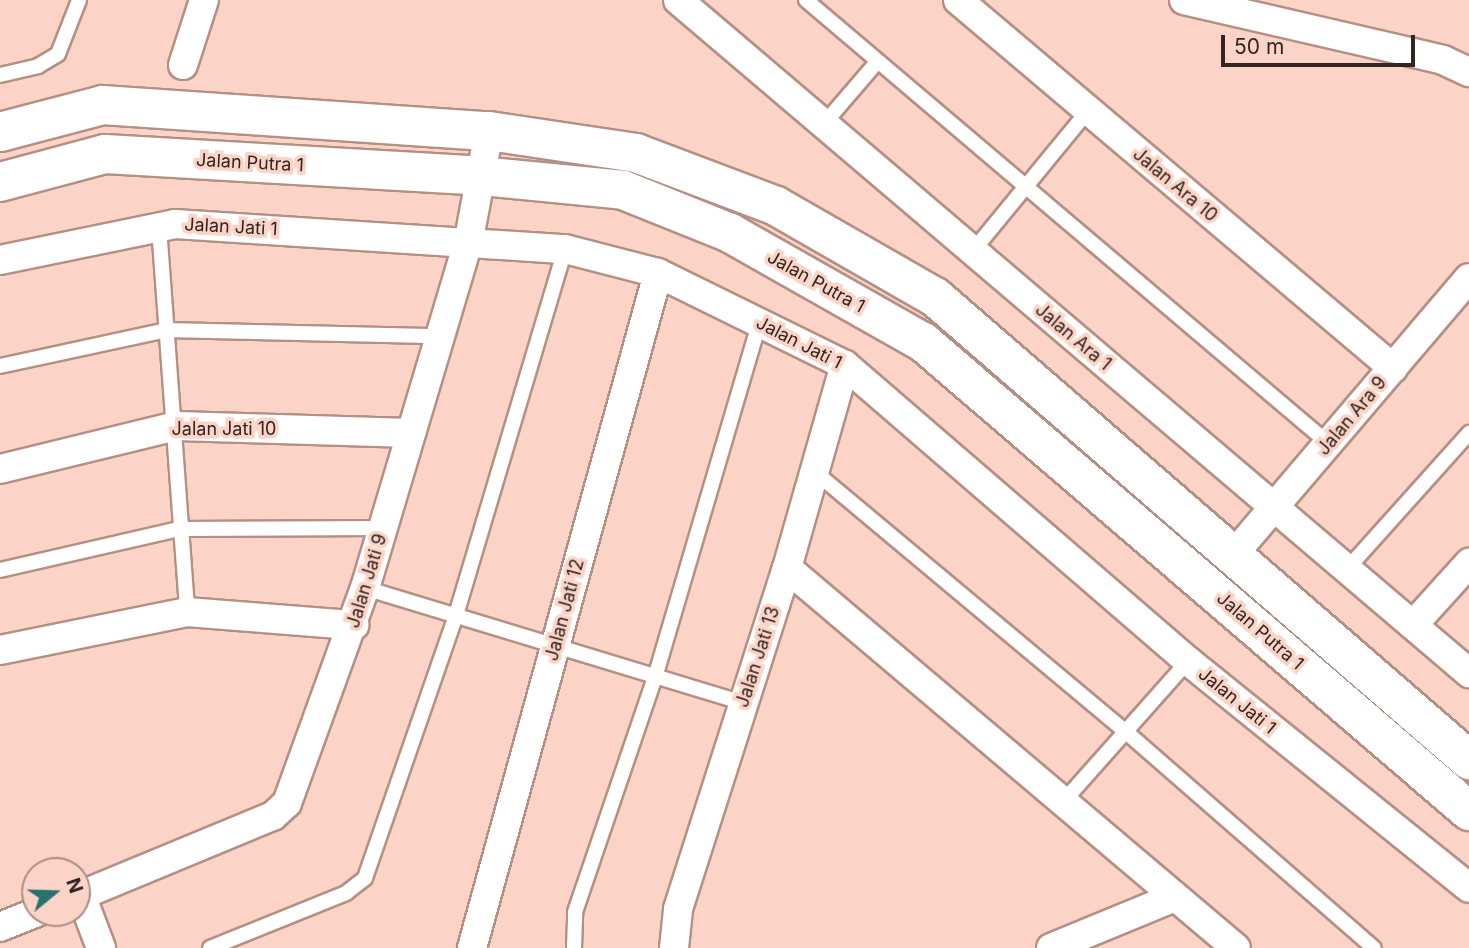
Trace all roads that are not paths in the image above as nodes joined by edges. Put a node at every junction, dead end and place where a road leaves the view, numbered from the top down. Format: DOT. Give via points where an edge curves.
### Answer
graph roads {
  1 [pos="79,0"];
  2 [pos="204,0"];
  3 [pos="678,0"];
  4 [pos="806,0"];
  5 [pos="958,0"];
  6 [pos="1184,0"];
  7 [pos="877,62"];
  8 [pos="183,65"];
  9 [pos="1469,72"];
  10 [pos="0,75"];
  11 [pos="1088,111"];
  12 [pos="823,125"];
  13 [pos="489,131"];
  14 [pos="0,132"];
  15 [pos="481,176"];
  16 [pos="0,182"];
  17 [pos="1026,186"];
  18 [pos="159,227"];
  19 [pos="469,239"];
  20 [pos="565,249"];
  21 [pos="972,252"];
  22 [pos="0,260"];
  23 [pos="658,273"];
  24 [pos="1469,278"];
  25 [pos="759,323"];
  26 [pos="166,330"];
  27 [pos="440,336"];
  28 [pos="845,365"];
  29 [pos="0,366"];
  30 [pos="1392,368"];
  31 [pos="172,427"];
  32 [pos="411,433"];
  33 [pos="1469,433"];
  34 [pos="1328,443"];
  35 [pos="0,470"];
  36 [pos="814,471"];
  37 [pos="1274,508"];
  38 [pos="383,528"];
  39 [pos="179,529"];
  40 [pos="1234,554"];
  41 [pos="1469,563"];
  42 [pos="787,568"];
  43 [pos="1347,569"];
  44 [pos="0,570"];
  45 [pos="365,588"];
  46 [pos="187,612"];
  47 [pos="456,615"];
  48 [pos="354,625"];
  49 [pos="1413,625"];
  50 [pos="556,644"];
  51 [pos="0,650"];
  52 [pos="1188,661"];
  53 [pos="1469,673"];
  54 [pos="656,674"];
  55 [pos="743,703"];
  56 [pos="1125,731"];
  57 [pos="1469,760"];
  58 [pos="1063,802"];
  59 [pos="1469,811"];
  60 [pos="1469,888"];
  61 [pos="91,891"];
  62 [pos="1175,897"];
  63 [pos="21,919"];
  64 [pos="91,924"];
  65 [pos="0,927"];
  66 [pos="101,948"];
  67 [pos="210,948"];
  68 [pos="472,948"];
  69 [pos="574,948"];
  70 [pos="674,948"];
  71 [pos="1051,948"];
  72 [pos="1236,948"];
  73 [pos="1374,948"];
  1 -- 10 [label="lane" via="58,54 38,66"];
  2 -- 8 [label="street"];
  3 -- 12 [label="street, Jalan Ara 1"];
  4 -- 7 [label="lane"];
  5 -- 11 [label="street, Jalan Ara 10"];
  6 -- 9 [label="street" via="1444,60"];
  7 -- 12 [label="lane"];
  7 -- 17 [label="lane"];
  11 -- 17 [label="lane"];
  11 -- 30 [label="street, Jalan Ara 10"];
  12 -- 21 [label="street, Jalan Ara 1"];
  13 -- 14 [label="main road" via="103,105"];
  13 -- 15 [label="street, Jalan Jati 9"];
  13 -- 40 [label="main road" via="636,153 776,206 935,297"];
  15 -- 16 [label="main road, Jalan Putra 1" via="105,154"];
  15 -- 19 [label="street, Jalan Jati 9"];
  15 -- 59 [label="main road, Jalan Putra 1" via="623,190 730,233 923,342"];
  17 -- 21 [label="lane"];
  17 -- 34 [label="lane"];
  18 -- 19 [label="street, Jalan Jati 1" via="175,224"];
  18 -- 22 [label="street, Jalan Jati 1"];
  18 -- 26 [label="lane"];
  19 -- 20 [label="street, Jalan Jati 1"];
  19 -- 27 [label="street, Jalan Jati 9"];
  20 -- 23 [label="street, Jalan Jati 1"];
  20 -- 47 [label="lane"];
  21 -- 37 [label="street, Jalan Ara 1"];
  23 -- 25 [label="street, Jalan Jati 1"];
  23 -- 50 [label="street, Jalan Jati 12"];
  24 -- 30 [label="street, Jalan Ara 9"];
  25 -- 28 [label="street, Jalan Jati 1"];
  25 -- 54 [label="lane"];
  26 -- 27 [label="lane"];
  26 -- 29 [label="lane"];
  26 -- 31 [label="lane"];
  27 -- 32 [label="street, Jalan Jati 9"];
  28 -- 36 [label="street, Jalan Jati 13"];
  28 -- 52 [label="street, Jalan Jati 1"];
  30 -- 34 [label="street, Jalan Ara 9"];
  31 -- 32 [label="street, Jalan Jati 10"];
  31 -- 35 [label="street, Jalan Jati 10"];
  31 -- 39 [label="lane"];
  32 -- 38 [label="street, Jalan Jati 9"];
  33 -- 43 [label="lane"];
  34 -- 37 [label="street, Jalan Ara 9"];
  36 -- 42 [label="street, Jalan Jati 13"];
  36 -- 56 [label="lane"];
  37 -- 40 [label="street, Jalan Ara 9"];
  37 -- 43 [label="street, Jalan Ara 1"];
  38 -- 39 [label="lane"];
  38 -- 45 [label="street, Jalan Jati 9"];
  39 -- 44 [label="lane"];
  39 -- 46 [label="lane"];
  40 -- 57 [label="main road"];
  41 -- 49 [label="street"];
  42 -- 55 [label="street, Jalan Jati 13"];
  42 -- 58 [label="street"];
  43 -- 49 [label="street, Jalan Ara 1"];
  45 -- 47 [label="lane"];
  45 -- 48 [label="street, Jalan Jati 9"];
  46 -- 48 [label="street"];
  46 -- 51 [label="street"];
  47 -- 50 [label="lane"];
  47 -- 67 [label="lane" via="365,878 346,893"];
  48 -- 61 [label="street, Jalan Jati 9" via="291,794 280,810"];
  49 -- 53 [label="street, Jalan Ara 1"];
  50 -- 54 [label="lane"];
  50 -- 68 [label="street, Jalan Jati 12"];
  52 -- 56 [label="lane"];
  52 -- 60 [label="street, Jalan Jati 1"];
  54 -- 55 [label="lane"];
  54 -- 69 [label="lane" via="575,912"];
  55 -- 70 [label="street, Jalan Jati 13" via="678,909"];
  56 -- 58 [label="lane"];
  56 -- 73 [label="lane"];
  58 -- 62 [label="street"];
  62 -- 71 [label="street"];
  62 -- 72 [label="street"];
  63 -- 65 [label="street"];
  64 -- 66 [label="street"];
}
